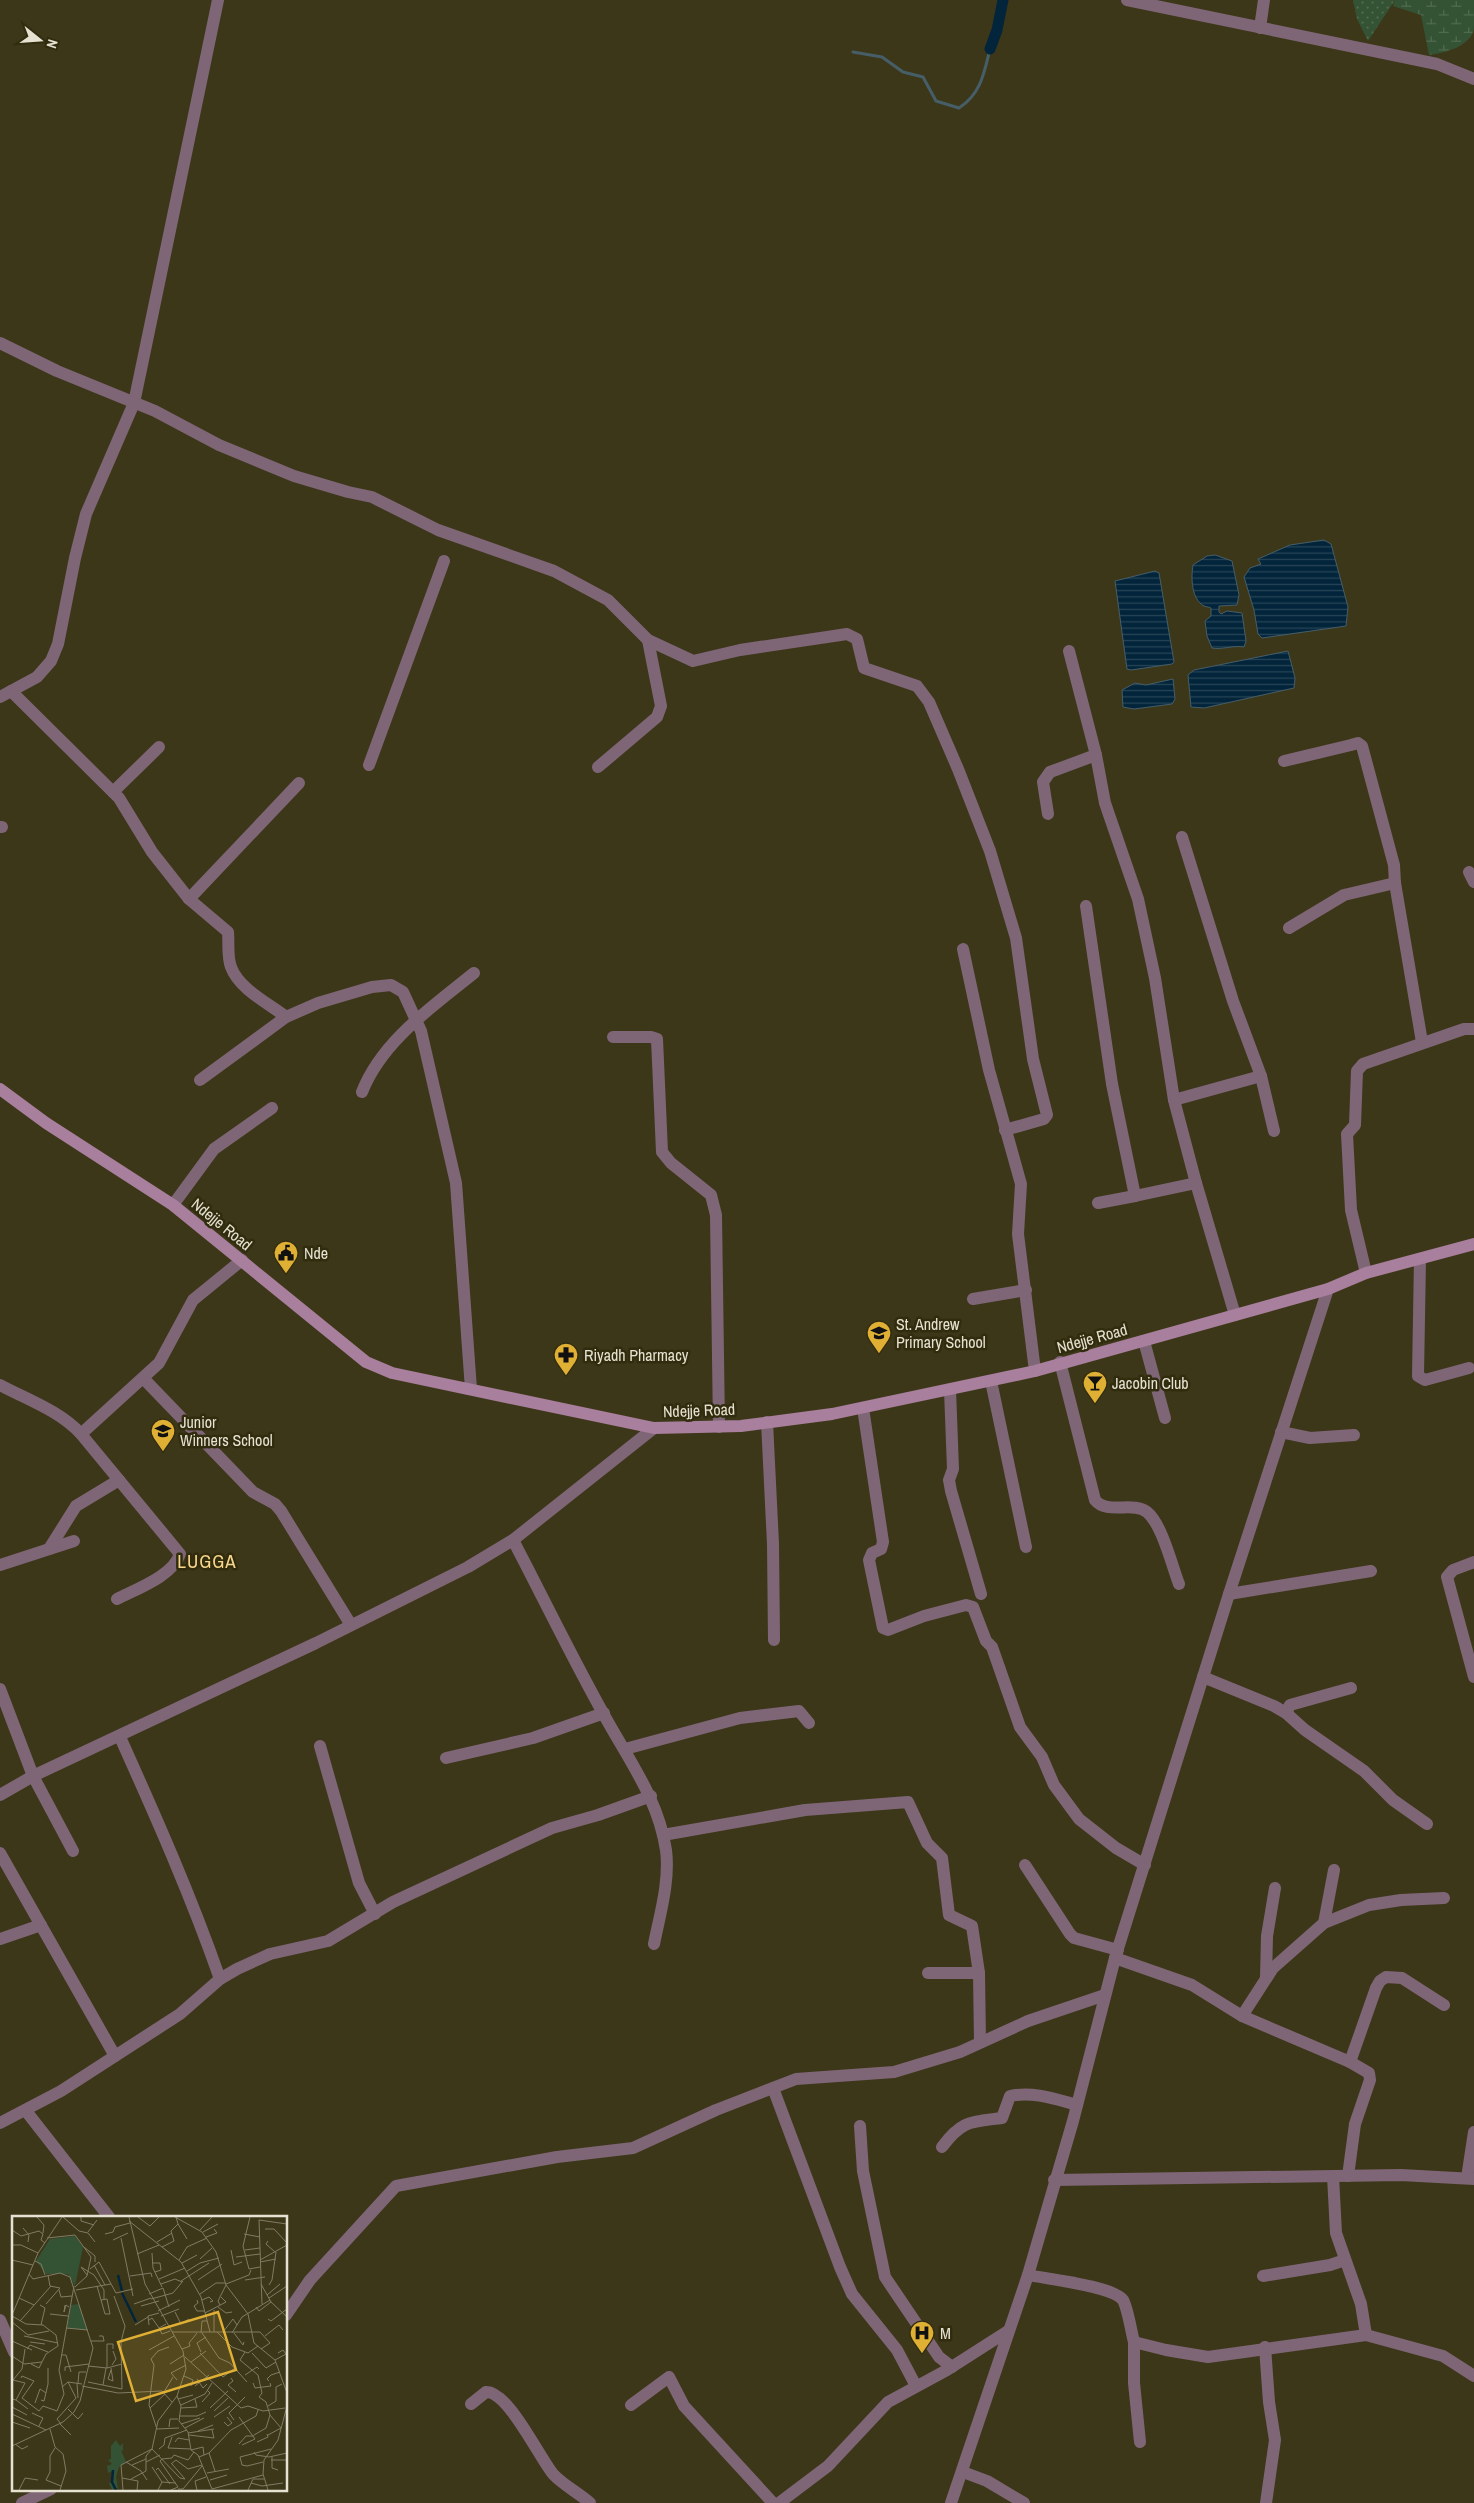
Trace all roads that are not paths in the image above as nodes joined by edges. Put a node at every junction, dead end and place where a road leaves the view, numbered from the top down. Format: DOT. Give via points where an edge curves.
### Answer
graph roads {
  1 [pos="218,0"];
  2 [pos="1126,0"];
  3 [pos="1264,0"];
  4 [pos="1260,28"];
  5 [pos="1474,79"];
  6 [pos="0,343"];
  7 [pos="134,403"];
  8 [pos="444,561"];
  9 [pos="648,640"];
  10 [pos="1069,651"];
  11 [pos="6,694"];
  12 [pos="159,747"];
  13 [pos="1096,755"];
  14 [pos="1284,761"];
  15 [pos="369,765"];
  16 [pos="598,767"];
  17 [pos="299,783"];
  18 [pos="113,792"];
  19 [pos="1048,814"];
  20 [pos="1182,837"];
  21 [pos="1395,883"];
  22 [pos="190,899"];
  23 [pos="1086,906"];
  24 [pos="1289,928"];
  25 [pos="963,949"];
  26 [pos="474,973"];
  27 [pos="286,1017"];
  28 [pos="417,1020"];
  29 [pos="1474,1029"];
  30 [pos="613,1037"];
  31 [pos="1422,1042"];
  32 [pos="1261,1076"];
  33 [pos="200,1080"];
  34 [pos="0,1089"];
  35 [pos="362,1092"];
  36 [pos="1174,1100"];
  37 [pos="272,1108"];
  38 [pos="1005,1130"];
  39 [pos="1274,1131"];
  40 [pos="1196,1183"];
  41 [pos="1135,1196"];
  42 [pos="1098,1203"];
  43 [pos="173,1205"];
  44 [pos="1474,1244"];
  45 [pos="1420,1259"];
  46 [pos="242,1260"];
  47 [pos="1366,1273"];
  48 [pos="1328,1289"];
  49 [pos="1026,1290"];
  50 [pos="973,1299"];
  51 [pos="1235,1315"];
  52 [pos="1144,1341"];
  53 [pos="1060,1362"];
  54 [pos="1470,1368"];
  55 [pos="1036,1371"];
  56 [pos="143,1378"];
  57 [pos="991,1381"];
  58 [pos="0,1385"];
  59 [pos="471,1389"];
  60 [pos="950,1390"];
  61 [pos="863,1408"];
  62 [pos="1165,1418"];
  63 [pos="767,1422"];
  64 [pos="720,1427"];
  65 [pos="654,1428"];
  66 [pos="1281,1432"];
  67 [pos="82,1434"];
  68 [pos="1354,1435"];
  69 [pos="119,1480"];
  70 [pos="513,1540"];
  71 [pos="74,1541"];
  72 [pos="1026,1547"];
  73 [pos="49,1550"];
  74 [pos="1474,1562"];
  75 [pos="0,1565"];
  76 [pos="1371,1571"];
  77 [pos="1179,1584"];
  78 [pos="981,1594"];
  79 [pos="1229,1594"];
  80 [pos="117,1599"];
  81 [pos="351,1625"];
  82 [pos="774,1640"];
  83 [pos="1203,1677"];
  84 [pos="1474,1677"];
  85 [pos="1351,1688"];
  86 [pos="0,1689"];
  87 [pos="604,1713"];
  88 [pos="1286,1713"];
  89 [pos="809,1723"];
  90 [pos="120,1737"];
  91 [pos="320,1746"];
  92 [pos="625,1749"];
  93 [pos="446,1758"];
  94 [pos="32,1776"];
  95 [pos="0,1795"];
  96 [pos="651,1796"];
  97 [pos="1427,1824"];
  98 [pos="662,1835"];
  99 [pos="72,1851"];
  100 [pos="0,1853"];
  101 [pos="1026,1865"];
  102 [pos="1145,1865"];
  103 [pos="1334,1870"];
  104 [pos="1275,1888"];
  105 [pos="1444,1898"];
  106 [pos="374,1914"];
  107 [pos="1324,1923"];
  108 [pos="41,1925"];
  109 [pos="0,1940"];
  110 [pos="654,1944"];
  111 [pos="1117,1954"];
  112 [pos="928,1973"];
  113 [pos="979,1973"];
  114 [pos="1266,1978"];
  115 [pos="220,1979"];
  116 [pos="1105,1995"];
  117 [pos="1444,2005"];
  118 [pos="1242,2016"];
  119 [pos="980,2042"];
  120 [pos="115,2056"];
  121 [pos="1350,2062"];
  122 [pos="773,2088"];
  123 [pos="1077,2105"];
  124 [pos="26,2111"];
  125 [pos="0,2123"];
  126 [pos="860,2126"];
  127 [pos="1474,2132"];
  128 [pos="942,2147"];
  129 [pos="1334,2176"];
  130 [pos="1348,2176"];
  131 [pos="1470,2179"];
  132 [pos="1054,2180"];
  133 [pos="108,2216"];
  134 [pos="1345,2260"];
  135 [pos="1028,2275"];
  136 [pos="1263,2276"];
  137 [pos="288,2312"];
  138 [pos="0,2320"];
  139 [pos="1008,2331"];
  140 [pos="1366,2335"];
  141 [pos="1134,2342"];
  142 [pos="12,2347"];
  143 [pos="1266,2347"];
  144 [pos="952,2367"];
  145 [pos="1474,2376"];
  146 [pos="916,2386"];
  147 [pos="471,2404"];
  148 [pos="631,2405"];
  149 [pos="1140,2442"];
  150 [pos="963,2472"];
  151 [pos="49,2490"];
  152 [pos="22,2503"];
  153 [pos="590,2503"];
  154 [pos="773,2503"];
  155 [pos="778,2503"];
  156 [pos="952,2503"];
  157 [pos="1024,2503"];
  158 [pos="1266,2503"];
  1 -- 7 [label="street"];
  2 -- 4 [label="street"];
  3 -- 4 [label="street"];
  4 -- 5 [label="street" via="1437,64"];
  6 -- 7 [label="street"];
  7 -- 9 [label="street" via="155,410 219,445 294,476 372,496 438,530 554,571 608,600"];
  7 -- 11 [label="street" via="86,514 58,644 37,677"];
  8 -- 15 [label="street"];
  9 -- 16 [label="street" via="661,706 657,717"];
  9 -- 38 [label="street" via="694,661 740,650 846,634 857,639 864,668 911,683 921,690 935,714 990,851 1019,952 1033,1059 1047,1115 1044,1119"];
  10 -- 13 [label="street"];
  11 -- 18 [label="street"];
  12 -- 18 [label="street"];
  13 -- 19 [label="street" via="1050,772 1043,782"];
  13 -- 36 [label="street" via="1105,803 1138,899 1155,978"];
  14 -- 21 [label="street" via="1351,745 1362,746 1394,865"];
  17 -- 22 [label="street"];
  18 -- 22 [label="street" via="152,852"];
  20 -- 32 [label="street" via="1233,1001"];
  21 -- 24 [label="street" via="1344,895"];
  21 -- 31 [label="street"];
  22 -- 27 [label="street" via="228,932 230,966 243,985"];
  23 -- 41 [label="street" via="1112,1084"];
  25 -- 38 [label="street"];
  26 -- 28 [label="street"];
  27 -- 28 [label="street" via="318,1003 383,985 403,992"];
  27 -- 33 [label="street"];
  28 -- 35 [label="street" via="375,1065"];
  28 -- 59 [label="street" via="456,1183"];
  29 -- 31 [label="street" via="1464,1028"];
  30 -- 64 [label="street" via="658,1039 662,1152 714,1200"];
  31 -- 47 [label="street" via="1363,1064 1357,1071 1355,1125 1347,1134 1350,1210"];
  32 -- 36 [label="street"];
  32 -- 39 [label="street"];
  34 -- 43 [label="street, Ndejje Road" via="46,1123"];
  36 -- 40 [label="street"];
  37 -- 43 [label="street" via="214,1149"];
  38 -- 49 [label="street" via="1021,1184 1017,1225"];
  40 -- 41 [label="street"];
  40 -- 51 [label="street"];
  41 -- 42 [label="street"];
  43 -- 46 [label="street, Ndejje Road"];
  44 -- 45 [label="street, Ndejje Road"];
  45 -- 47 [label="street, Ndejje Road"];
  45 -- 54 [label="street" via="1418,1376 1425,1380"];
  46 -- 56 [label="street" via="193,1300 162,1360"];
  46 -- 59 [label="street, Ndejje Road" via="366,1362 392,1373"];
  47 -- 48 [label="street, Ndejje Road"];
  48 -- 51 [label="street, Ndejje Road"];
  48 -- 66 [label="street"];
  49 -- 50 [label="street"];
  49 -- 55 [label="street"];
  51 -- 52 [label="street, Ndejje Road"];
  52 -- 53 [label="street, Ndejje Road"];
  52 -- 62 [label="street"];
  53 -- 55 [label="street, Ndejje Road"];
  53 -- 77 [label="street" via="1095,1500 1103,1506 1149,1513 1160,1531"];
  55 -- 57 [label="street, Ndejje Road"];
  56 -- 67 [label="street"];
  56 -- 81 [label="street" via="253,1492 281,1511"];
  57 -- 60 [label="street, Ndejje Road"];
  57 -- 72 [label="street"];
  58 -- 67 [label="street" via="56,1413"];
  59 -- 65 [label="street, Ndejje Road"];
  60 -- 61 [label="street, Ndejje Road"];
  60 -- 78 [label="street" via="953,1469 949,1480"];
  61 -- 63 [label="street, Ndejje Road"];
  61 -- 102 [label="street" via="883,1542 881,1549 869,1560 883,1628 888,1630 924,1616 973,1606 986,1641 992,1647 1020,1727 1042,1757 1054,1785 1079,1819 1116,1848"];
  63 -- 64 [label="street, Ndejje Road"];
  63 -- 82 [label="street"];
  64 -- 65 [label="street, Ndejje Road"];
  65 -- 70 [label="street"];
  66 -- 68 [label="street" via="1310,1438"];
  66 -- 79 [label="street"];
  67 -- 69 [label="street"];
  69 -- 73 [label="street" via="76,1506"];
  69 -- 80 [label="street" via="180,1554 178,1560 161,1575"];
  70 -- 81 [label="street"];
  70 -- 87 [label="street"];
  71 -- 73 [label="street"];
  73 -- 75 [label="street"];
  74 -- 84 [label="street" via="1453,1570 1447,1577"];
  76 -- 79 [label="street"];
  79 -- 83 [label="street"];
  81 -- 90 [label="street"];
  83 -- 88 [label="street"];
  83 -- 102 [label="street"];
  85 -- 88 [label="street" via="1301,1700 1290,1705"];
  86 -- 94 [label="street"];
  87 -- 92 [label="street"];
  87 -- 93 [label="street" via="533,1738"];
  88 -- 97 [label="street"];
  89 -- 92 [label="street" via="802,1712 786,1711 740,1718"];
  90 -- 94 [label="street"];
  90 -- 115 [label="street" via="174,1855"];
  91 -- 106 [label="street" via="359,1884"];
  92 -- 96 [label="street"];
  94 -- 95 [label="street"];
  94 -- 99 [label="street"];
  96 -- 98 [label="street"];
  96 -- 106 [label="street" via="552,1828"];
  98 -- 110 [label="street" via="667,1876"];
  98 -- 113 [label="street" via="805,1810 908,1802 927,1843 942,1858 949,1915 972,1926"];
  100 -- 108 [label="street"];
  101 -- 111 [label="street" via="1074,1938"];
  102 -- 111 [label="street"];
  103 -- 107 [label="street"];
  104 -- 114 [label="street"];
  105 -- 107 [label="street" via="1369,1905"];
  106 -- 115 [label="street" via="328,1941 270,1954"];
  107 -- 114 [label="street"];
  108 -- 109 [label="street"];
  108 -- 120 [label="street"];
  111 -- 116 [label="street"];
  111 -- 118 [label="street" via="1192,1984"];
  112 -- 113 [label="street"];
  113 -- 119 [label="street"];
  114 -- 118 [label="street"];
  115 -- 120 [label="street" via="180,2014"];
  116 -- 119 [label="street" via="1028,2021"];
  116 -- 123 [label="street"];
  117 -- 121 [label="street" via="1402,1978 1386,1977 1376,1988"];
  118 -- 121 [label="street"];
  119 -- 122 [label="street" via="960,2052 894,2072 796,2079"];
  120 -- 124 [label="street"];
  121 -- 130 [label="street" via="1370,2073 1370,2080 1355,2124"];
  122 -- 137 [label="street" via="634,2148 558,2157 396,2186 310,2280"];
  122 -- 146 [label="street" via="852,2294 897,2350"];
  123 -- 128 [label="street" via="1037,2095 1010,2096 1002,2118 968,2123 954,2131"];
  123 -- 132 [label="street"];
  124 -- 125 [label="street"];
  124 -- 133 [label="street"];
  126 -- 144 [label="street" via="863,2171 885,2277 939,2357"];
  127 -- 131 [label="street"];
  129 -- 130 [label="street"];
  129 -- 132 [label="street"];
  129 -- 134 [label="street" via="1336,2233"];
  130 -- 131 [label="street"];
  132 -- 135 [label="street"];
  134 -- 136 [label="street"];
  134 -- 140 [label="street" via="1361,2304"];
  135 -- 139 [label="street"];
  135 -- 141 [label="street" via="1105,2290 1119,2296 1124,2302"];
  138 -- 142 [label="street"];
  139 -- 144 [label="street"];
  139 -- 150 [label="street"];
  140 -- 143 [label="street"];
  140 -- 145 [label="street" via="1443,2356"];
  141 -- 143 [label="street" via="1208,2357"];
  141 -- 149 [label="street"];
  143 -- 158 [label="street" via="1275,2440"];
  144 -- 146 [label="street"];
  146 -- 155 [label="street" via="888,2402 828,2466"];
  147 -- 153 [label="street" via="486,2392 496,2393 554,2475"];
  148 -- 154 [label="street" via="669,2377 684,2406"];
  150 -- 156 [label="street"];
  150 -- 157 [label="street" via="987,2481"];
  151 -- 152 [label="street"];
}
